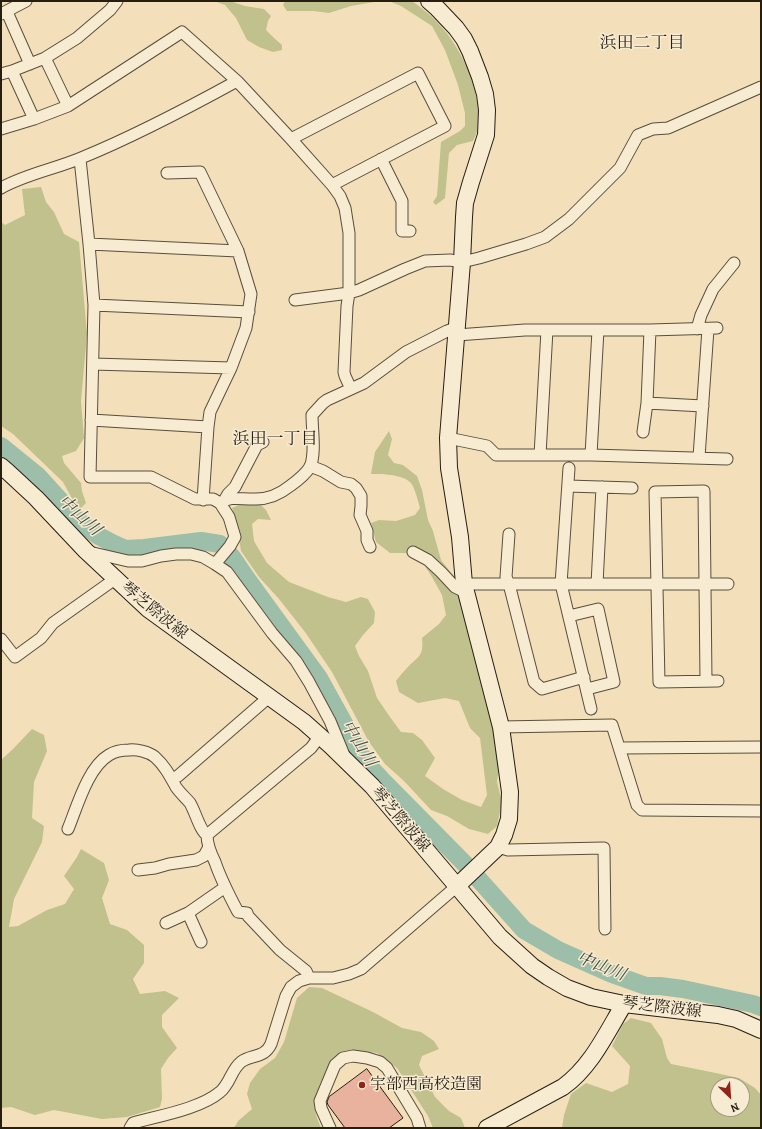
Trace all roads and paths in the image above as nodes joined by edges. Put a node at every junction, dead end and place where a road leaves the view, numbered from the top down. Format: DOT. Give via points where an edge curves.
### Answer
graph roads {
  1 [pos="117,1"];
  2 [pos="429,1"];
  3 [pos="22,2"];
  4 [pos="4,13"];
  5 [pos="45,58"];
  6 [pos="30,64"];
  7 [pos="12,71"];
  8 [pos="1,74"];
  9 [pos="237,81"];
  10 [pos="761,87"];
  11 [pos="68,106"];
  12 [pos="34,119"];
  13 [pos="1,129"];
  14 [pos="291,139"];
  15 [pos="80,159"];
  16 [pos="382,159"];
  17 [pos="167,172"];
  18 [pos="332,185"];
  19 [pos="1,188"];
  20 [pos="410,231"];
  21 [pos="90,244"];
  22 [pos="238,251"];
  23 [pos="462,262"];
  24 [pos="734,263"];
  25 [pos="349,293"];
  26 [pos="295,300"];
  27 [pos="94,305"];
  28 [pos="249,312"];
  29 [pos="707,329"];
  30 [pos="547,330"];
  31 [pos="598,330"];
  32 [pos="650,330"];
  33 [pos="457,331"];
  34 [pos="93,364"];
  35 [pos="231,368"];
  36 [pos="351,389"];
  37 [pos="647,403"];
  38 [pos="703,406"];
  39 [pos="90,420"];
  40 [pos="208,427"];
  41 [pos="643,432"];
  42 [pos="448,438"];
  43 [pos="263,442"];
  44 [pos="540,455"];
  45 [pos="591,455"];
  46 [pos="699,457"];
  47 [pos="727,459"];
  48 [pos="1,466"];
  49 [pos="310,466"];
  50 [pos="569,468"];
  51 [pos="568,486"];
  52 [pos="602,487"];
  53 [pos="632,488"];
  54 [pos="203,500"];
  55 [pos="222,501"];
  56 [pos="509,534"];
  57 [pos="370,547"];
  58 [pos="86,551"];
  59 [pos="413,552"];
  60 [pos="218,560"];
  61 [pos="115,579"];
  62 [pos="509,584"];
  63 [pos="561,584"];
  64 [pos="597,584"];
  65 [pos="656,584"];
  66 [pos="705,584"];
  67 [pos="728,584"];
  68 [pos="465,588"];
  69 [pos="569,616"];
  70 [pos="1,639"];
  71 [pos="584,677"];
  72 [pos="706,681"];
  73 [pos="718,681"];
  74 [pos="586,689"];
  75 [pos="269,697"];
  76 [pos="591,709"];
  77 [pos="501,726"];
  78 [pos="320,736"];
  79 [pos="761,747"];
  80 [pos="619,748"];
  81 [pos="345,759"];
  82 [pos="172,779"];
  83 [pos="761,811"];
  84 [pos="68,829"];
  85 [pos="207,835"];
  86 [pos="209,847"];
  87 [pos="498,847"];
  88 [pos="138,870"];
  89 [pos="467,877"];
  90 [pos="224,888"];
  91 [pos="188,913"];
  92 [pos="166,923"];
  93 [pos="605,929"];
  94 [pos="201,942"];
  95 [pos="309,978"];
  96 [pos="624,1004"];
  97 [pos="761,1030"];
  98 [pos="130,1128"];
  99 [pos="330,1128"];
  100 [pos="420,1128"];
  101 [pos="487,1128"];
  1 -- 5 [label="street" via="77,38"];
  2 -- 23 [label="street" via="464,39 485,94 486,135 465,203"];
  3 -- 4 [label="street"];
  4 -- 6 [label="street"];
  5 -- 6 [label="street"];
  5 -- 11 [label="street"];
  6 -- 7 [label="street"];
  7 -- 8 [label="street"];
  7 -- 12 [label="street"];
  9 -- 11 [label="street" via="182,32"];
  9 -- 14 [label="street"];
  9 -- 15 [label="street" via="132,136"];
  10 -- 23 [label="street" via="668,128 653,129 638,135 620,168 545,237"];
  11 -- 12 [label="street"];
  12 -- 13 [label="street"];
  14 -- 16 [label="street" via="418,73 445,126"];
  14 -- 18 [label="street"];
  15 -- 19 [label="street"];
  15 -- 21 [label="street"];
  16 -- 18 [label="street"];
  16 -- 20 [label="street" via="402,201 402,231"];
  17 -- 22 [label="street" via="200,172"];
  18 -- 25 [label="street" via="340,196 348,220"];
  21 -- 22 [label="street"];
  21 -- 27 [label="street"];
  22 -- 28 [label="street" via="251,294"];
  23 -- 25 [label="street" via="425,261"];
  23 -- 33 [label="street"];
  24 -- 29 [label="street" via="713,289 701,315"];
  25 -- 26 [label="street"];
  25 -- 36 [label="street" via="344,372"];
  27 -- 28 [label="street"];
  27 -- 34 [label="street"];
  28 -- 35 [label="street" via="246,328"];
  29 -- 32 [label="street"];
  29 -- 38 [label="street"];
  30 -- 31 [label="street"];
  30 -- 33 [label="street"];
  30 -- 44 [label="street"];
  31 -- 32 [label="street"];
  31 -- 45 [label="street"];
  32 -- 37 [label="street"];
  33 -- 36 [label="street" via="406,352 368,380"];
  33 -- 42 [label="street"];
  34 -- 35 [label="street"];
  34 -- 39 [label="street"];
  35 -- 40 [label="street" via="210,412"];
  36 -- 49 [label="street" via="323,402 312,415 313,453"];
  37 -- 38 [label="street"];
  37 -- 41 [label="street"];
  38 -- 46 [label="street"];
  39 -- 40 [label="street"];
  39 -- 54 [label="street" via="90,478 151,477 195,499"];
  40 -- 54 [label="street"];
  42 -- 44 [label="street" via="487,446 496,454"];
  42 -- 68 [label="street" via="449,468"];
  43 -- 55 [label="street" via="257,445 235,487"];
  44 -- 45 [label="street"];
  45 -- 46 [label="street"];
  46 -- 47 [label="street"];
  48 -- 58 [label="street, 琴芝際波線" via="36,498"];
  49 -- 55 [label="street" via="300,479 273,495 265,498"];
  49 -- 57 [label="street" via="356,488 361,496 360,515"];
  50 -- 51 [label="street"];
  51 -- 52 [label="street"];
  51 -- 63 [label="street"];
  52 -- 53 [label="street"];
  52 -- 64 [label="street"];
  54 -- 55 [label="street"];
  55 -- 60 [label="street" via="235,537"];
  56 -- 62 [label="street" via="506,577"];
  58 -- 60 [label="street" via="128,561 142,561 176,554 191,554"];
  58 -- 61 [label="street, 琴芝際波線"];
  59 -- 68 [label="street" via="428,560 455,588"];
  60 -- 81 [label="street" via="296,661 320,701"];
  61 -- 70 [label="street" via="53,623 41,638 15,657"];
  61 -- 75 [label="street, 琴芝際波線" via="148,609"];
  62 -- 63 [label="street"];
  62 -- 68 [label="street"];
  62 -- 71 [label="street" via="534,682 542,689"];
  63 -- 64 [label="street"];
  63 -- 69 [label="street"];
  64 -- 65 [label="street"];
  65 -- 66 [label="street"];
  65 -- 66 [label="street" via="655,492 704,491"];
  65 -- 72 [label="street" via="659,682"];
  66 -- 67 [label="street"];
  66 -- 72 [label="street"];
  68 -- 77 [label="street"];
  69 -- 71 [label="street"];
  69 -- 74 [label="street" via="598,609 614,682"];
  71 -- 74 [label="street"];
  72 -- 73 [label="street"];
  74 -- 76 [label="street"];
  75 -- 78 [label="street, 琴芝際波線"];
  75 -- 82 [label="street"];
  77 -- 80 [label="street" via="612,725"];
  77 -- 87 [label="street" via="510,808 504,835"];
  78 -- 81 [label="street, 琴芝際波線"];
  78 -- 85 [label="street" via="311,748"];
  79 -- 80 [label="street"];
  80 -- 83 [label="street" via="637,805 642,810"];
  81 -- 89 [label="street, 琴芝際波線"];
  82 -- 84 [label="street" via="162,764 148,754 132,750 109,755 93,771"];
  82 -- 85 [label="street" via="190,803 203,833"];
  85 -- 86 [label="street"];
  86 -- 88 [label="street" via="204,856 196,860"];
  86 -- 90 [label="street"];
  87 -- 89 [label="street"];
  87 -- 93 [label="street" via="508,850 604,848"];
  89 -- 95 [label="street" via="361,969 333,978"];
  89 -- 96 [label="street, 琴芝際波線" via="500,937 532,966 567,988 591,997"];
  90 -- 91 [label="street"];
  90 -- 95 [label="street" via="238,912 247,912 280,950 306,971"];
  91 -- 92 [label="street"];
  91 -- 94 [label="street"];
  95 -- 98 [label="street" via="291,987 269,1050 236,1066 221,1092 210,1100 134,1123"];
  96 -- 97 [label="street, 琴芝際波線" via="718,1015"];
  96 -- 101 [label="street" via="594,1054 573,1080"];
  99 -- 100 [label="street" via="320,1100 335,1065 343,1058 353,1056 380,1062 387,1068 417,1118"];
}
